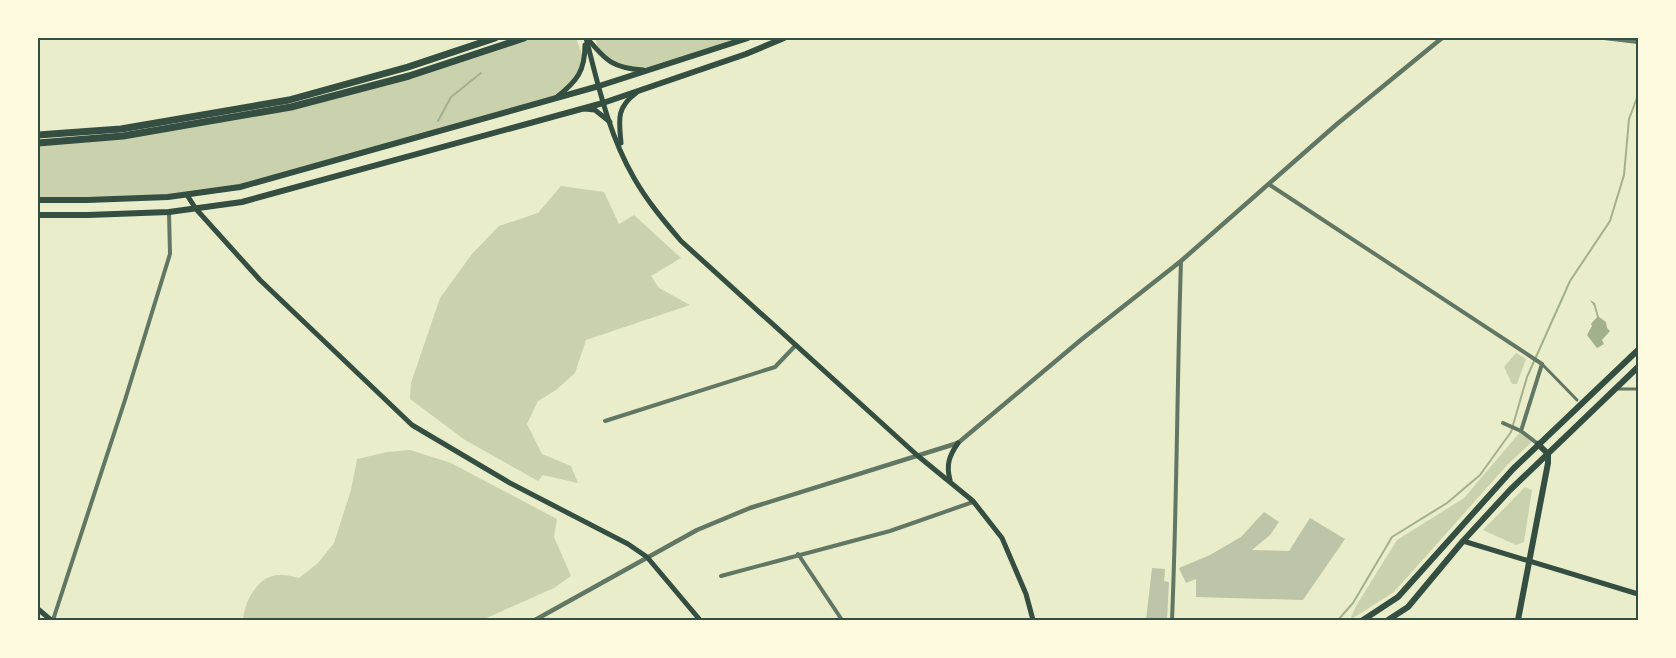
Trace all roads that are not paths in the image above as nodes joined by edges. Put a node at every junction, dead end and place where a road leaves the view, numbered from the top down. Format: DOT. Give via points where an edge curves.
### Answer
graph roads {
  1 [pos="495,38"];
  2 [pos="524,38"];
  3 [pos="586,38"];
  4 [pos="748,38"];
  5 [pos="784,38"];
  6 [pos="1442,38"];
  7 [pos="1604,38"];
  8 [pos="1638,42"];
  9 [pos="648,71"];
  10 [pos="599,86"];
  11 [pos="637,92"];
  12 [pos="555,99"];
  13 [pos="603,103"];
  14 [pos="583,109"];
  15 [pos="610,122"];
  16 [pos="38,135"];
  17 [pos="38,143"];
  18 [pos="622,151"];
  19 [pos="1270,185"];
  20 [pos="187,195"];
  21 [pos="38,200"];
  22 [pos="196,209"];
  23 [pos="170,213"];
  24 [pos="38,215"];
  25 [pos="1181,261"];
  26 [pos="796,345"];
  27 [pos="1638,350"];
  28 [pos="1542,364"];
  29 [pos="1638,367"];
  30 [pos="1615,389"];
  31 [pos="1638,389"];
  32 [pos="1577,400"];
  33 [pos="606,421"];
  34 [pos="1503,423"];
  35 [pos="1521,431"];
  36 [pos="958,443"];
  37 [pos="1538,444"];
  38 [pos="1548,454"];
  39 [pos="918,456"];
  40 [pos="951,482"];
  41 [pos="974,501"];
  42 [pos="1463,541"];
  43 [pos="798,554"];
  44 [pos="647,557"];
  45 [pos="1529,561"];
  46 [pos="721,576"];
  47 [pos="1638,594"];
  48 [pos="38,609"];
  49 [pos="52,621"];
  50 [pos="535,621"];
  51 [pos="700,621"];
  52 [pos="842,621"];
  53 [pos="1033,621"];
  54 [pos="1172,621"];
  55 [pos="1363,621"];
  56 [pos="1388,621"];
  57 [pos="1518,621"];
  1 -- 16 [label="highway" via="408,67 289,99 121,129"];
  2 -- 17 [label="highway" via="409,76 291,107 123,136"];
  3 -- 9 [label="main road" via="610,64"];
  3 -- 10 [label="main road"];
  3 -- 12 [label="main road" via="585,62 574,83"];
  4 -- 9 [label="main road"];
  5 -- 11 [label="main road"];
  6 -- 19 [label="street"];
  7 -- 8 [label="street"];
  9 -- 10 [label="main road"];
  10 -- 12 [label="main road"];
  10 -- 13 [label="main road"];
  11 -- 13 [label="main road"];
  11 -- 18 [label="main road" via="621,108"];
  12 -- 20 [label="main road" via="240,187"];
  13 -- 14 [label="main road"];
  13 -- 15 [label="main road"];
  14 -- 15 [label="main road" via="595,110"];
  14 -- 22 [label="main road" via="242,202"];
  15 -- 18 [label="main road"];
  18 -- 26 [label="main road" via="660,218"];
  19 -- 25 [label="street"];
  19 -- 28 [label="street"];
  20 -- 21 [label="main road"];
  20 -- 22 [label="main road"];
  22 -- 23 [label="main road"];
  22 -- 44 [label="main road" via="260,280 412,425"];
  23 -- 24 [label="main road"];
  23 -- 49 [label="street" via="170,254"];
  25 -- 36 [label="street"];
  25 -- 54 [label="street"];
  26 -- 33 [label="street" via="775,367"];
  26 -- 39 [label="main road"];
  27 -- 37 [label="main road"];
  28 -- 32 [label="street"];
  28 -- 35 [label="street"];
  29 -- 30 [label="main road"];
  30 -- 31 [label="street"];
  30 -- 38 [label="main road"];
  34 -- 35 [label="street"];
  35 -- 37 [label="street"];
  36 -- 39 [label="street"];
  36 -- 40 [label="main road" via="948,463"];
  37 -- 38 [label="main road"];
  37 -- 55 [label="main road" via="1398,597"];
  38 -- 42 [label="main road"];
  38 -- 45 [label="main road"];
  39 -- 40 [label="main road"];
  39 -- 44 [label="street" via="750,508"];
  40 -- 41 [label="main road"];
  41 -- 43 [label="street" via="890,531"];
  41 -- 53 [label="main road" via="1002,538"];
  42 -- 45 [label="main road"];
  42 -- 56 [label="main road" via="1408,607"];
  43 -- 46 [label="street"];
  43 -- 52 [label="street"];
  44 -- 50 [label="street"];
  44 -- 51 [label="main road"];
  45 -- 47 [label="main road"];
  45 -- 57 [label="main road"];
  48 -- 49 [label="main road"];
}
